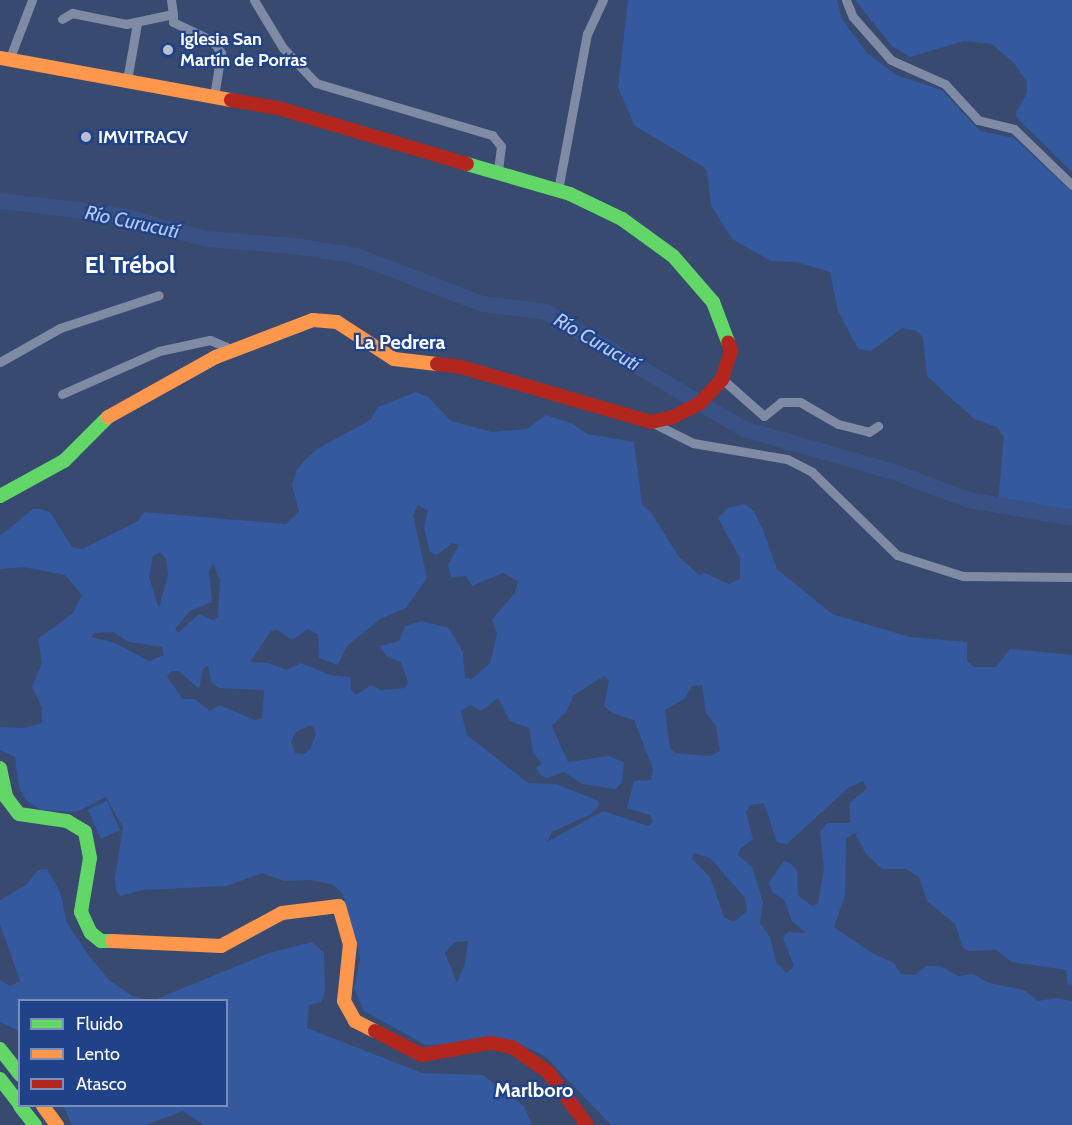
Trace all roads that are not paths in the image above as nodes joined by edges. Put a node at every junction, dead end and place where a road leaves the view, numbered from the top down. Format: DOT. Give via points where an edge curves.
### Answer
graph roads {
  1 [pos="32,0"];
  2 [pos="171,0"];
  3 [pos="254,0"];
  4 [pos="603,0"];
  5 [pos="846,0"];
  6 [pos="173,14"];
  7 [pos="62,20"];
  8 [pos="137,23"];
  9 [pos="4,59"];
  10 [pos="128,80"];
  11 [pos="214,96"];
  12 [pos="498,172"];
  13 [pos="1072,185"];
  14 [pos="558,190"];
  15 [pos="159,295"];
  16 [pos="234,350"];
  17 [pos="0,362"];
  18 [pos="722,379"];
  19 [pos="62,394"];
  20 [pos="651,422"];
  21 [pos="878,426"];
  22 [pos="0,496"];
  23 [pos="1072,577"];
  24 [pos="0,768"];
  25 [pos="0,1049"];
  26 [pos="18,1072"];
  27 [pos="0,1079"];
  28 [pos="18,1102"];
  29 [pos="22,1107"];
  30 [pos="43,1107"];
  31 [pos="35,1125"];
  32 [pos="57,1125"];
  33 [pos="587,1125"];
  1 -- 9 [label="street"];
  2 -- 6 [label="street"];
  3 -- 12 [label="street" via="283,48 316,83 492,135 501,146"];
  4 -- 14 [label="street" via="587,34"];
  5 -- 13 [label="street" via="853,17 891,60 945,84 978,120 1014,129"];
  6 -- 8 [label="street"];
  6 -- 11 [label="street" via="173,22 213,40 221,53"];
  7 -- 8 [label="street" via="72,14"];
  8 -- 10 [label="street"];
  9 -- 10 [label="main road"];
  10 -- 11 [label="main road"];
  11 -- 12 [label="main road" via="327,120"];
  12 -- 14 [label="main road"];
  14 -- 18 [label="main road" via="622,219 673,256 713,302 730,340 730,360"];
  15 -- 17 [label="street" via="60,328"];
  16 -- 19 [label="street" via="210,340 159,351"];
  16 -- 20 [label="main road" via="301,323 330,319 394,359 461,367"];
  16 -- 22 [label="main road" via="113,412 71,456"];
  18 -- 20 [label="main road" via="707,396 673,417"];
  18 -- 21 [label="street" via="764,416 781,402 800,402 838,424 869,432"];
  20 -- 23 [label="street" via="693,443 786,459 812,472 897,555 963,576"];
  24 -- 33 [label="main road" via="6,797 19,814 67,821 85,832 90,858 81,912 91,933 101,940 221,946 282,913 339,906 350,944 344,1001 355,1021 422,1055 491,1043 512,1047 548,1072"];
  25 -- 26 [label="main road"];
  27 -- 28 [label="main road"];
  29 -- 31 [label="main road"];
  30 -- 32 [label="main road"];
}
